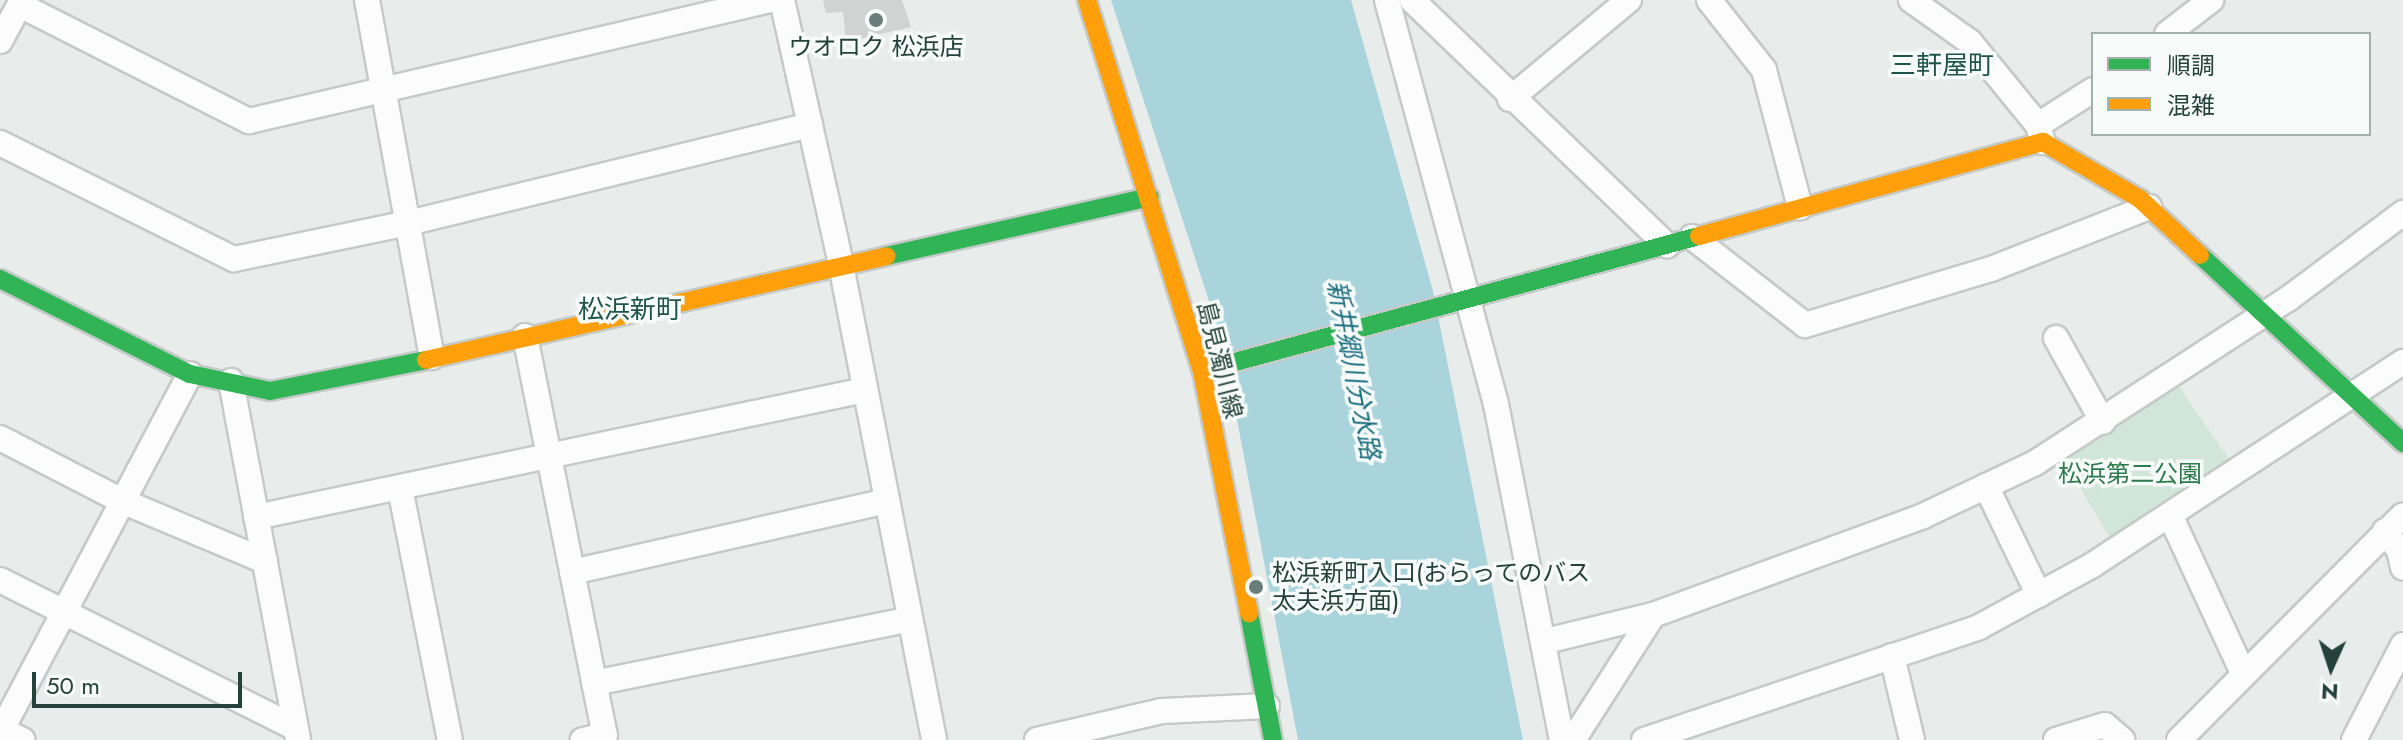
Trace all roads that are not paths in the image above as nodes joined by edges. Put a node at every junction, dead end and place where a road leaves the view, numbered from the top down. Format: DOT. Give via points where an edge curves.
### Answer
graph roads {
  1 [pos="367,0"];
  2 [pos="770,0"];
  3 [pos="782,0"];
  4 [pos="1087,0"];
  5 [pos="1387,0"];
  6 [pos="1412,0"];
  7 [pos="1629,0"];
  8 [pos="1709,0"];
  9 [pos="1911,0"];
  10 [pos="2211,0"];
  11 [pos="21,2"];
  12 [pos="2170,32"];
  13 [pos="0,41"];
  14 [pos="383,87"];
  15 [pos="2091,92"];
  16 [pos="1510,99"];
  17 [pos="810,125"];
  18 [pos="2040,134"];
  19 [pos="0,143"];
  20 [pos="1149,197"];
  21 [pos="1800,207"];
  22 [pos="2149,207"];
  23 [pos="2403,213"];
  24 [pos="408,223"];
  25 [pos="1692,237"];
  26 [pos="1667,245"];
  27 [pos="841,265"];
  28 [pos="0,279"];
  29 [pos="1456,303"];
  30 [pos="2263,311"];
  31 [pos="525,336"];
  32 [pos="2056,338"];
  33 [pos="432,357"];
  34 [pos="2403,362"];
  35 [pos="1202,371"];
  36 [pos="190,374"];
  37 [pos="231,381"];
  38 [pos="865,390"];
  39 [pos="2351,398"];
  40 [pos="2103,422"];
  41 [pos="0,438"];
  42 [pos="2403,443"];
  43 [pos="549,457"];
  44 [pos="1986,486"];
  45 [pos="400,488"];
  46 [pos="122,501"];
  47 [pos="887,501"];
  48 [pos="2170,515"];
  49 [pos="256,517"];
  50 [pos="2394,523"];
  51 [pos="265,561"];
  52 [pos="2403,568"];
  53 [pos="572,572"];
  54 [pos="0,580"];
  55 [pos="2039,595"];
  56 [pos="63,612"];
  57 [pos="1653,615"];
  58 [pos="910,619"];
  59 [pos="1546,641"];
  60 [pos="2403,645"];
  61 [pos="1892,656"];
  62 [pos="2242,671"];
  63 [pos="594,683"];
  64 [pos="1267,706"];
  65 [pos="6,733"];
  66 [pos="297,734"];
  67 [pos="450,740"];
  68 [pos="583,740"];
  69 [pos="934,740"];
  70 [pos="1037,740"];
  71 [pos="1273,740"];
  72 [pos="1562,740"];
  73 [pos="1573,740"];
  74 [pos="1644,740"];
  75 [pos="1912,740"];
  76 [pos="2056,740"];
  77 [pos="2122,740"];
  78 [pos="2179,740"];
  79 [pos="2354,740"];
  1 -- 14 [label="street"];
  2 -- 14 [label="street"];
  3 -- 17 [label="street"];
  4 -- 20 [label="street, 島見濁川線"];
  5 -- 29 [label="street"];
  6 -- 16 [label="street"];
  7 -- 16 [label="street"];
  8 -- 21 [label="street" via="1764,70"];
  9 -- 18 [label="street" via="1970,42"];
  10 -- 12 [label="street"];
  11 -- 13 [label="street"];
  11 -- 14 [label="street" via="249,121"];
  14 -- 24 [label="street"];
  15 -- 18 [label="street"];
  16 -- 26 [label="street"];
  17 -- 24 [label="street"];
  17 -- 27 [label="street"];
  18 -- 21 [label="street"];
  18 -- 22 [label="street"];
  19 -- 24 [label="street" via="234,259"];
  20 -- 27 [label="street"];
  20 -- 35 [label="street, 島見濁川線"];
  21 -- 25 [label="street"];
  22 -- 25 [label="street" via="1991,269 1805,325"];
  22 -- 30 [label="street"];
  23 -- 30 [label="street" via="2288,299"];
  24 -- 33 [label="street"];
  25 -- 26 [label="street"];
  26 -- 29 [label="street"];
  27 -- 31 [label="street"];
  27 -- 38 [label="street"];
  28 -- 36 [label="street"];
  29 -- 35 [label="street"];
  29 -- 59 [label="street" via="1496,404"];
  30 -- 39 [label="street"];
  30 -- 40 [label="street"];
  31 -- 33 [label="street"];
  31 -- 43 [label="street"];
  32 -- 40 [label="street"];
  33 -- 37 [label="street" via="270,391"];
  34 -- 39 [label="street"];
  35 -- 64 [label="street, 島見濁川線"];
  36 -- 37 [label="street"];
  36 -- 46 [label="street"];
  37 -- 49 [label="street"];
  38 -- 43 [label="street"];
  38 -- 47 [label="street"];
  39 -- 42 [label="street"];
  39 -- 48 [label="street"];
  40 -- 44 [label="street"];
  41 -- 46 [label="street"];
  43 -- 45 [label="street"];
  43 -- 53 [label="street"];
  44 -- 55 [label="street"];
  44 -- 57 [label="street" via="1923,516"];
  45 -- 49 [label="street"];
  45 -- 67 [label="street"];
  46 -- 51 [label="street"];
  46 -- 56 [label="street"];
  47 -- 53 [label="street"];
  47 -- 58 [label="street"];
  48 -- 55 [label="street"];
  48 -- 62 [label="street"];
  49 -- 51 [label="street"];
  50 -- 52 [label="street"];
  50 -- 62 [label="street"];
  51 -- 66 [label="street"];
  53 -- 63 [label="street"];
  54 -- 56 [label="street"];
  55 -- 61 [label="street" via="1979,627"];
  56 -- 65 [label="street"];
  56 -- 66 [label="street"];
  57 -- 59 [label="street"];
  57 -- 73 [label="street"];
  58 -- 63 [label="street"];
  58 -- 69 [label="street"];
  59 -- 72 [label="street"];
  60 -- 79 [label="street"];
  61 -- 74 [label="street"];
  61 -- 75 [label="street"];
  62 -- 78 [label="street"];
  63 -- 68 [label="street" via="605,735"];
  64 -- 70 [label="street" via="1162,711"];
  64 -- 71 [label="street, 島見濁川線"];
  76 -- 77 [label="street" via="2105,725"];
}
